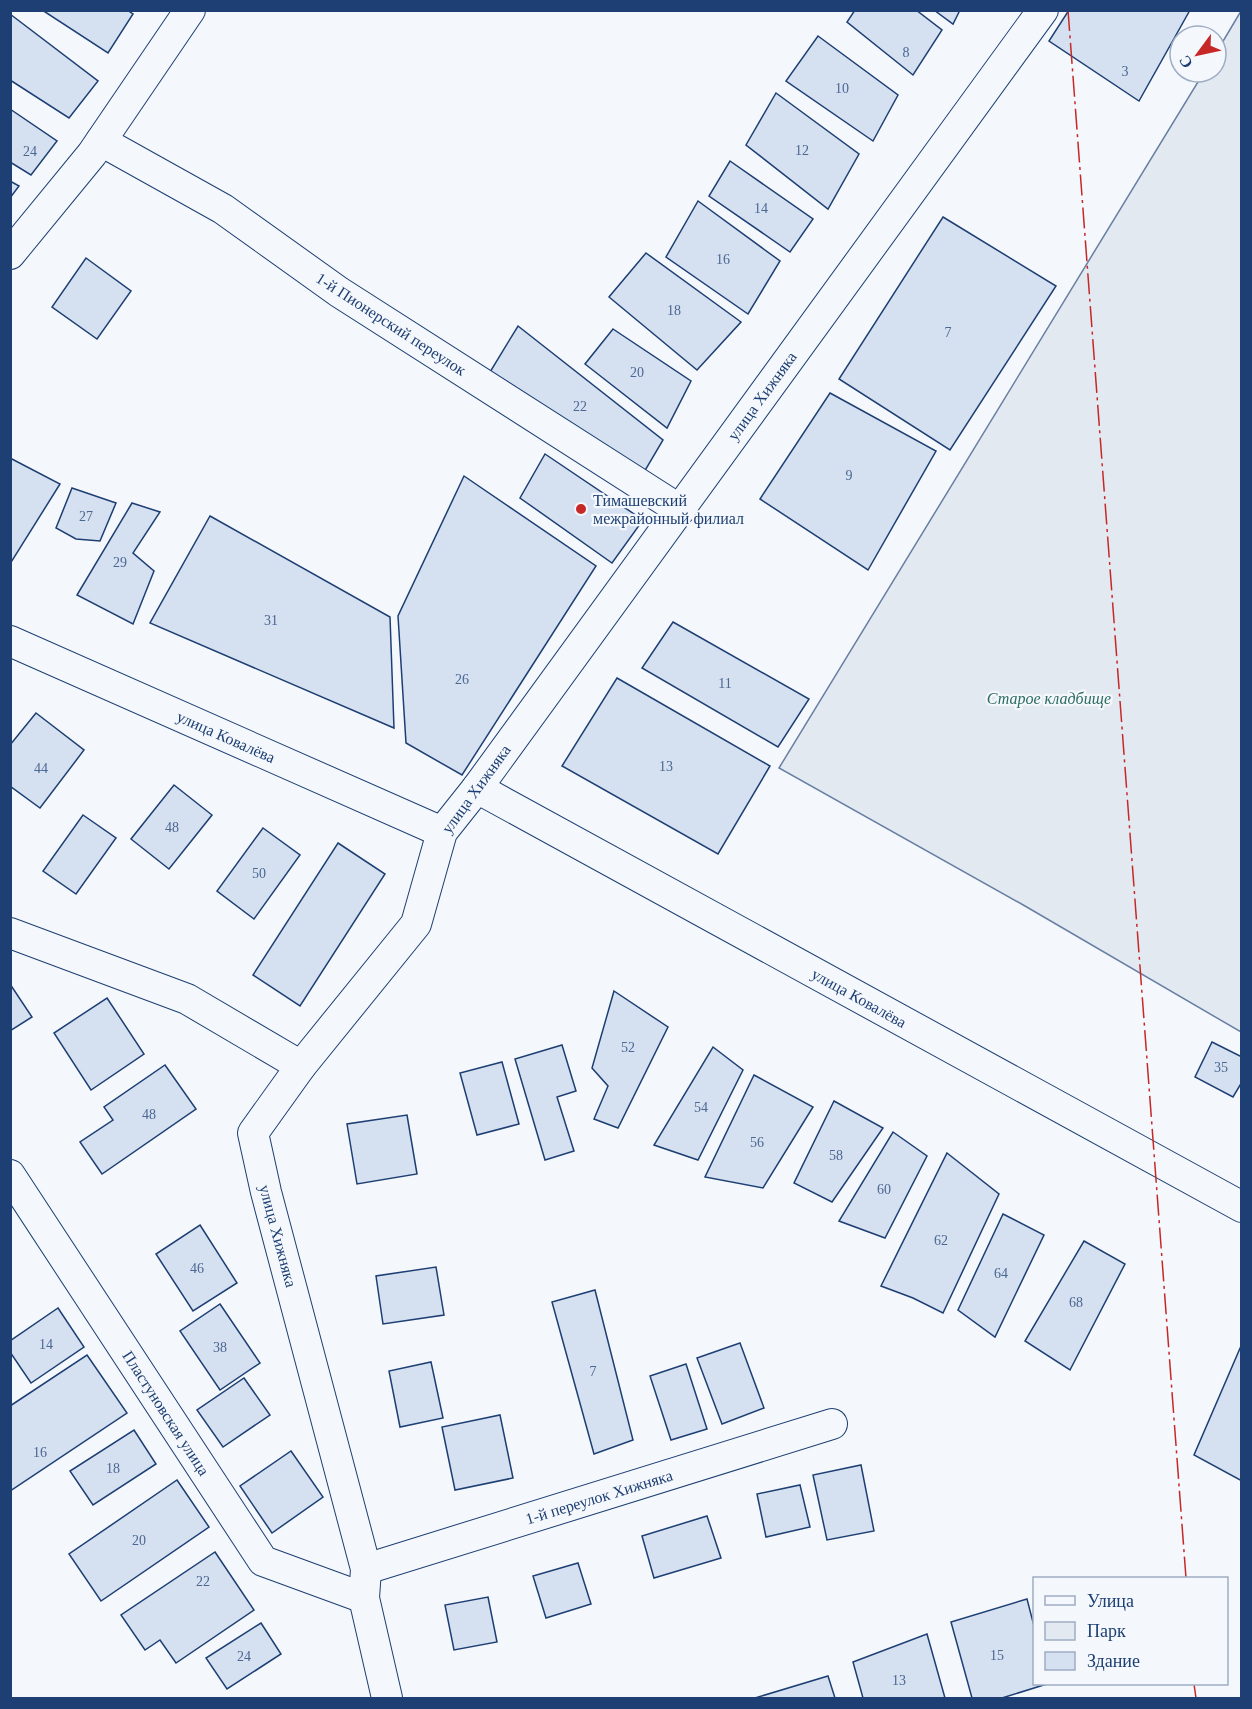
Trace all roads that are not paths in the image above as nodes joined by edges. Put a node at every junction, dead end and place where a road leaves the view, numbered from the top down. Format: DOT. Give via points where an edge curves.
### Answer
graph roads {
  1 [pos="190,10"];
  2 [pos="1043,10"];
  3 [pos="101,141"];
  4 [pos="10,254"];
  5 [pos="680,510"];
  6 [pos="10,641"];
  7 [pos="477,788"];
  8 [pos="442,832"];
  9 [pos="10,933"];
  10 [pos="301,1066"];
  11 [pos="10,1175"];
  12 [pos="1242,1207"];
  13 [pos="832,1424"];
  14 [pos="365,1583"];
  15 [pos="387,1698"];
  1 -- 3 [label="street"];
  2 -- 5 [label="street, улица Хижняка"];
  3 -- 4 [label="street"];
  3 -- 5 [label="street, 1-й Пионерский переулок" via="223,209 339,292"];
  5 -- 7 [label="street, улица Хижняка"];
  6 -- 8 [label="street, улица Ковалёва"];
  7 -- 8 [label="street, улица Хижняка"];
  7 -- 12 [label="street, улица Ковалёва"];
  8 -- 10 [label="street, улица Хижняка" via="416,924"];
  9 -- 10 [label="street" via="187,999"];
  10 -- 14 [label="street, улица Хижняка" via="253,1133"];
  11 -- 14 [label="street, Пластуновская улица" via="262,1561"];
  13 -- 14 [label="street, 1-й переулок Хижняка"];
  14 -- 15 [label="street, улица Хижняка"];
}
